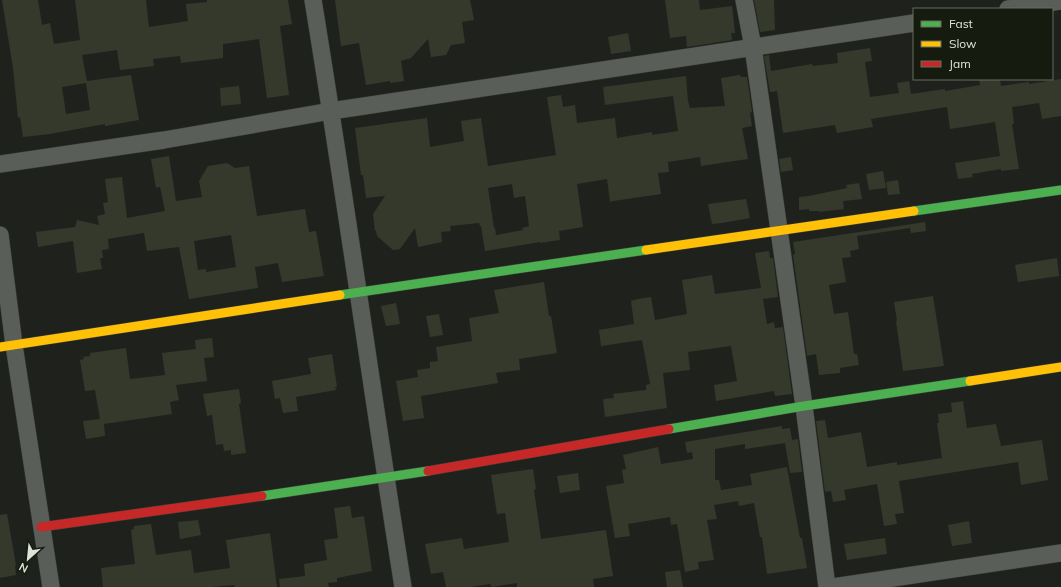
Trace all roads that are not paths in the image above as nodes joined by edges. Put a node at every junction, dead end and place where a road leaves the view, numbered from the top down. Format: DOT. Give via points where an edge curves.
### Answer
graph roads {
  1 [pos="313,0"];
  2 [pos="744,0"];
  3 [pos="1061,1"];
  4 [pos="1015,8"];
  5 [pos="913,23"];
  6 [pos="753,47"];
  7 [pos="332,111"];
  8 [pos="0,164"];
  9 [pos="1061,190"];
  10 [pos="779,231"];
  11 [pos="0,235"];
  12 [pos="358,292"];
  13 [pos="7,346"];
  14 [pos="1061,367"];
  15 [pos="804,406"];
  16 [pos="385,478"];
  17 [pos="41,527"];
  18 [pos="1061,553"];
  19 [pos="912,581"];
  20 [pos="51,587"];
  21 [pos="402,587"];
  22 [pos="827,587"];
  23 [pos="833,587"];
  1 -- 7 [label="street"];
  2 -- 6 [label="street"];
  3 -- 4 [label="street"];
  5 -- 6 [label="street"];
  6 -- 7 [label="street"];
  6 -- 10 [label="street"];
  7 -- 8 [label="street" via="164,140"];
  7 -- 12 [label="street"];
  9 -- 10 [label="street"];
  10 -- 12 [label="street"];
  10 -- 15 [label="street"];
  11 -- 13 [label="street"];
  12 -- 13 [label="street"];
  12 -- 16 [label="street"];
  13 -- 17 [label="street"];
  14 -- 15 [label="street"];
  15 -- 16 [label="street"];
  15 -- 22 [label="street"];
  16 -- 17 [label="street"];
  16 -- 21 [label="street"];
  17 -- 20 [label="street"];
  18 -- 19 [label="street"];
  19 -- 23 [label="street"];
}
